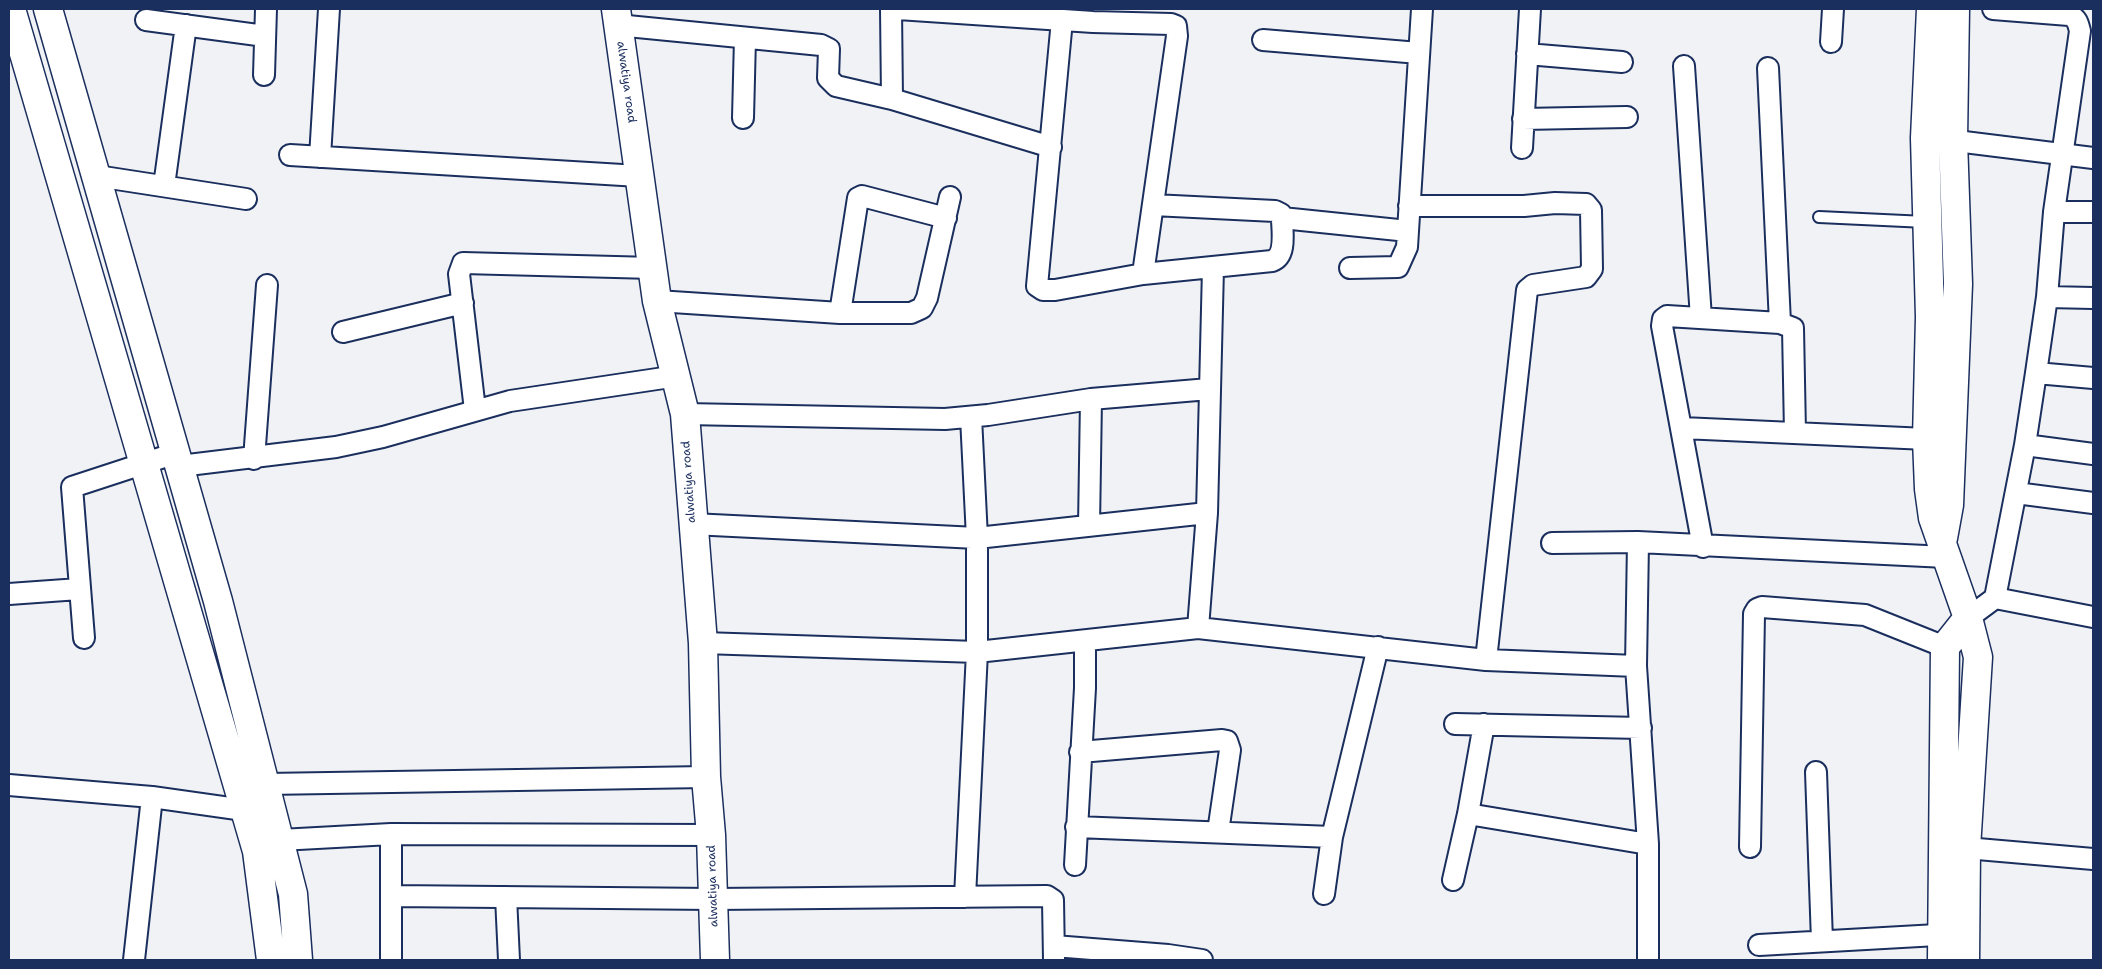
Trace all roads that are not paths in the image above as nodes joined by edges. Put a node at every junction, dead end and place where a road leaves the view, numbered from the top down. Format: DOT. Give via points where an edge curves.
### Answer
graph roads {
  1 [pos="11,9"];
  2 [pos="48,9"];
  3 [pos="266,9"];
  4 [pos="329,9"];
  5 [pos="891,9"];
  6 [pos="898,9"];
  7 [pos="1422,9"];
  8 [pos="1530,9"];
  9 [pos="1833,9"];
  10 [pos="1931,9"];
  11 [pos="1955,9"];
  12 [pos="1993,9"];
  13 [pos="1094,15"];
  14 [pos="617,17"];
  15 [pos="146,20"];
  16 [pos="1062,20"];
  17 [pos="186,25"];
  18 [pos="265,36"];
  19 [pos="745,38"];
  20 [pos="1263,40"];
  21 [pos="1831,42"];
  22 [pos="1419,53"];
  23 [pos="1527,54"];
  24 [pos="1622,62"];
  25 [pos="1684,66"];
  26 [pos="1768,68"];
  27 [pos="264,75"];
  28 [pos="892,99"];
  29 [pos="1627,117"];
  30 [pos="743,118"];
  31 [pos="1523,119"];
  32 [pos="1925,138"];
  33 [pos="1953,140"];
  34 [pos="1051,147"];
  35 [pos="1522,148"];
  36 [pos="2061,154"];
  37 [pos="290,156"];
  38 [pos="320,157"];
  39 [pos="2093,158"];
  40 [pos="96,176"];
  41 [pos="639,176"];
  42 [pos="164,186"];
  43 [pos="950,197"];
  44 [pos="246,199"];
  45 [pos="1154,205"];
  46 [pos="1409,206"];
  47 [pos="2054,212"];
  48 [pos="2093,212"];
  49 [pos="1819,217"];
  50 [pos="946,218"];
  51 [pos="1282,218"];
  52 [pos="1927,222"];
  53 [pos="1408,231"];
  54 [pos="652,268"];
  55 [pos="1213,268"];
  56 [pos="1350,268"];
  57 [pos="1143,274"];
  58 [pos="267,286"];
  59 [pos="2047,297"];
  60 [pos="2093,298"];
  61 [pos="657,301"];
  62 [pos="463,303"];
  63 [pos="840,313"];
  64 [pos="1701,318"];
  65 [pos="1780,323"];
  66 [pos="343,332"];
  67 [pos="2036,373"];
  68 [pos="677,376"];
  69 [pos="2093,378"];
  70 [pos="1209,389"];
  71 [pos="1091,399"];
  72 [pos="475,410"];
  73 [pos="684,414"];
  74 [pos="971,417"];
  75 [pos="1682,428"];
  76 [pos="1795,433"];
  77 [pos="1927,439"];
  78 [pos="2025,445"];
  79 [pos="2093,454"];
  80 [pos="254,459"];
  81 [pos="178,460"];
  82 [pos="144,465"];
  83 [pos="2016,493"];
  84 [pos="2093,504"];
  85 [pos="1207,513"];
  86 [pos="692,524"];
  87 [pos="1089,526"];
  88 [pos="977,538"];
  89 [pos="1638,542"];
  90 [pos="1552,543"];
  91 [pos="1703,546"];
  92 [pos="1944,550"];
  93 [pos="79,589"];
  94 [pos="9,594"];
  95 [pos="1995,598"];
  96 [pos="2093,617"];
  97 [pos="1968,618"];
  98 [pos="1198,628"];
  99 [pos="84,638"];
  100 [pos="1085,641"];
  101 [pos="703,643"];
  102 [pos="1378,647"];
  103 [pos="1946,647"];
  104 [pos="977,652"];
  105 [pos="1486,660"];
  106 [pos="1636,666"];
  107 [pos="1455,724"];
  108 [pos="1484,724"];
  109 [pos="1641,728"];
  110 [pos="1080,752"];
  111 [pos="1816,772"];
  112 [pos="706,777"];
  113 [pos="266,784"];
  114 [pos="9,785"];
  115 [pos="152,797"];
  116 [pos="244,811"];
  117 [pos="274,814"];
  118 [pos="1468,814"];
  119 [pos="1076,827"];
  120 [pos="1218,832"];
  121 [pos="392,834"];
  122 [pos="711,835"];
  123 [pos="1332,837"];
  124 [pos="280,840"];
  125 [pos="1648,844"];
  126 [pos="1750,847"];
  127 [pos="1966,848"];
  128 [pos="2093,859"];
  129 [pos="1074,864"];
  130 [pos="1453,880"];
  131 [pos="1324,894"];
  132 [pos="392,896"];
  133 [pos="506,897"];
  134 [pos="966,897"];
  135 [pos="714,899"];
  136 [pos="1822,941"];
  137 [pos="1949,943"];
  138 [pos="1759,945"];
  139 [pos="1054,953"];
  140 [pos="1168,958"];
  141 [pos="134,960"];
  142 [pos="271,960"];
  143 [pos="298,960"];
  144 [pos="391,960"];
  145 [pos="509,960"];
  146 [pos="715,960"];
  147 [pos="1202,960"];
  148 [pos="1648,960"];
  149 [pos="1965,960"];
  1 -- 82 [label="street"];
  2 -- 40 [label="street"];
  3 -- 18 [label="street"];
  4 -- 38 [label="street"];
  5 -- 28 [label="street"];
  6 -- 16 [label="street"];
  7 -- 22 [label="street"];
  8 -- 23 [label="street"];
  9 -- 21 [label="street"];
  10 -- 32 [label="street"];
  11 -- 33 [label="street"];
  12 -- 36 [label="street" via="2069,15 2078,22 2080,31"];
  13 -- 16 [label="street"];
  13 -- 45 [label="street" via="1171,24 1178,31"];
  14 -- 19 [label="street"];
  14 -- 41 [label="street, alwatiya road"];
  15 -- 17 [label="street"];
  16 -- 34 [label="street"];
  17 -- 18 [label="street"];
  17 -- 42 [label="street"];
  18 -- 27 [label="street"];
  19 -- 28 [label="street" via="826,46 829,48 828,78 831,83"];
  19 -- 30 [label="street"];
  20 -- 22 [label="street"];
  22 -- 46 [label="street"];
  23 -- 24 [label="street"];
  23 -- 31 [label="street"];
  25 -- 64 [label="street"];
  26 -- 65 [label="street"];
  28 -- 34 [label="street"];
  29 -- 31 [label="street"];
  31 -- 35 [label="street"];
  32 -- 33 [label="street"];
  32 -- 52 [label="street"];
  33 -- 36 [label="street"];
  33 -- 92 [label="street" via="1958,284 1956,375"];
  34 -- 57 [label="street" via="1037,286 1043,290 1055,290"];
  36 -- 39 [label="street"];
  36 -- 47 [label="street"];
  37 -- 38 [label="street"];
  38 -- 41 [label="street"];
  40 -- 42 [label="street"];
  40 -- 81 [label="street"];
  41 -- 54 [label="street, alwatiya road"];
  42 -- 44 [label="street"];
  43 -- 50 [label="street"];
  45 -- 51 [label="street" via="1275,211"];
  45 -- 57 [label="street"];
  46 -- 53 [label="street"];
  46 -- 105 [label="street" via="1555,203 1586,204 1591,210 1590,274 1532,285 1527,290"];
  47 -- 48 [label="street"];
  47 -- 59 [label="street"];
  49 -- 52 [label="lane"];
  50 -- 63 [label="street" via="922,308 911,313"];
  50 -- 63 [label="street" via="862,196 858,198"];
  51 -- 53 [label="street"];
  51 -- 55 [label="street" via="1281,254 1278,259"];
  52 -- 77 [label="street" via="1930,317"];
  53 -- 56 [label="street" via="1407,248 1398,267"];
  54 -- 61 [label="street, alwatiya road"];
  54 -- 62 [label="street" via="463,263 459,274"];
  55 -- 57 [label="street"];
  55 -- 70 [label="street"];
  58 -- 80 [label="street"];
  59 -- 60 [label="street"];
  59 -- 67 [label="street"];
  61 -- 63 [label="street"];
  61 -- 68 [label="street, alwatiya road"];
  62 -- 66 [label="street"];
  62 -- 72 [label="street"];
  64 -- 65 [label="street"];
  64 -- 75 [label="street" via="1667,316 1662,322"];
  65 -- 76 [label="street" via="1790,326 1794,332"];
  67 -- 69 [label="street"];
  67 -- 78 [label="street"];
  68 -- 72 [label="street" via="519,399"];
  68 -- 73 [label="street, alwatiya road"];
  70 -- 71 [label="street"];
  70 -- 85 [label="street"];
  71 -- 74 [label="street"];
  71 -- 87 [label="street"];
  72 -- 80 [label="street" via="383,437"];
  73 -- 74 [label="street"];
  73 -- 86 [label="street, alwatiya road"];
  74 -- 88 [label="street"];
  75 -- 76 [label="street"];
  75 -- 91 [label="street"];
  76 -- 77 [label="street"];
  77 -- 92 [label="street" via="1930,504"];
  78 -- 79 [label="street"];
  78 -- 83 [label="street"];
  80 -- 81 [label="street"];
  81 -- 82 [label="street"];
  81 -- 113 [label="street"];
  82 -- 93 [label="street" via="72,486"];
  82 -- 116 [label="street"];
  83 -- 84 [label="street"];
  83 -- 95 [label="street"];
  85 -- 87 [label="street"];
  85 -- 98 [label="street"];
  86 -- 88 [label="street"];
  86 -- 101 [label="street, alwatiya road"];
  87 -- 88 [label="street"];
  88 -- 104 [label="street"];
  89 -- 90 [label="street"];
  89 -- 91 [label="street"];
  89 -- 106 [label="street"];
  91 -- 92 [label="street"];
  92 -- 97 [label="street"];
  93 -- 94 [label="street"];
  93 -- 99 [label="street"];
  95 -- 96 [label="street"];
  95 -- 97 [label="street"];
  97 -- 103 [label="street"];
  97 -- 127 [label="street" via="1978,657"];
  98 -- 100 [label="street"];
  98 -- 102 [label="street"];
  100 -- 104 [label="street"];
  100 -- 110 [label="street"];
  101 -- 104 [label="street"];
  101 -- 112 [label="street, alwatiya road"];
  102 -- 105 [label="street"];
  102 -- 123 [label="street"];
  103 -- 126 [label="street" via="1865,615 1756,609"];
  103 -- 137 [label="street"];
  104 -- 134 [label="street"];
  105 -- 106 [label="street"];
  106 -- 109 [label="street"];
  107 -- 108 [label="street"];
  108 -- 109 [label="street"];
  108 -- 118 [label="street"];
  109 -- 125 [label="street"];
  110 -- 119 [label="street"];
  110 -- 120 [label="street" via="1227,742 1230,750"];
  111 -- 136 [label="street"];
  112 -- 113 [label="street"];
  112 -- 122 [label="street, alwatiya road"];
  113 -- 117 [label="street"];
  114 -- 115 [label="street"];
  115 -- 116 [label="street"];
  115 -- 141 [label="street"];
  116 -- 117 [label="street"];
  116 -- 142 [label="street" via="257,851"];
  117 -- 124 [label="street"];
  118 -- 125 [label="street"];
  118 -- 130 [label="street"];
  119 -- 120 [label="street"];
  119 -- 129 [label="street"];
  120 -- 123 [label="street"];
  121 -- 122 [label="street"];
  121 -- 124 [label="street"];
  121 -- 132 [label="street"];
  122 -- 135 [label="street, alwatiya road"];
  123 -- 131 [label="street"];
  124 -- 143 [label="street" via="293,894"];
  125 -- 148 [label="street"];
  127 -- 128 [label="street"];
  127 -- 137 [label="street"];
  132 -- 133 [label="street"];
  132 -- 144 [label="street"];
  133 -- 135 [label="street"];
  133 -- 145 [label="street"];
  134 -- 135 [label="street"];
  134 -- 139 [label="street" via="1050,897 1053,900"];
  135 -- 146 [label="street, alwatiya road"];
  136 -- 137 [label="street"];
  136 -- 138 [label="street"];
  137 -- 149 [label="street"];
  139 -- 140 [label="street"];
  140 -- 147 [label="street"];
}
